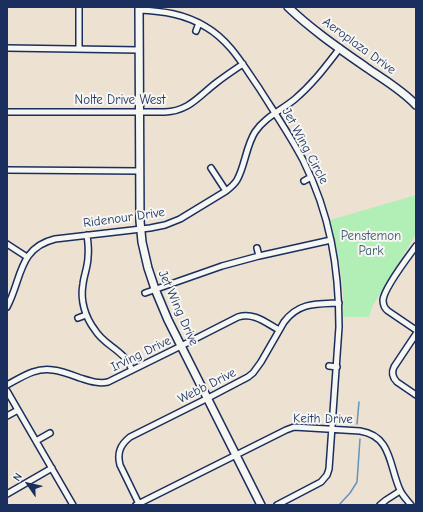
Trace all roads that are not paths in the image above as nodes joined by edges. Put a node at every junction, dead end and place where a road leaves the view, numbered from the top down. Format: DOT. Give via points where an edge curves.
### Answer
graph roads {
  1 [pos="79,7"];
  2 [pos="288,7"];
  3 [pos="139,9"];
  4 [pos="199,23"];
  5 [pos="196,31"];
  6 [pos="7,48"];
  7 [pos="340,48"];
  8 [pos="79,49"];
  9 [pos="139,50"];
  10 [pos="242,64"];
  11 [pos="416,105"];
  12 [pos="7,112"];
  13 [pos="139,112"];
  14 [pos="275,113"];
  15 [pos="211,168"];
  16 [pos="7,170"];
  17 [pos="140,171"];
  18 [pos="311,177"];
  19 [pos="304,181"];
  20 [pos="226,191"];
  21 [pos="141,229"];
  22 [pos="87,235"];
  23 [pos="331,240"];
  24 [pos="7,244"];
  25 [pos="416,246"];
  26 [pos="257,248"];
  27 [pos="259,256"];
  28 [pos="27,257"];
  29 [pos="155,289"];
  30 [pos="145,293"];
  31 [pos="339,303"];
  32 [pos="7,307"];
  33 [pos="86,315"];
  34 [pos="78,318"];
  35 [pos="279,330"];
  36 [pos="416,330"];
  37 [pos="416,334"];
  38 [pos="181,346"];
  39 [pos="329,366"];
  40 [pos="337,367"];
  41 [pos="132,370"];
  42 [pos="7,385"];
  43 [pos="7,391"];
  44 [pos="416,395"];
  45 [pos="208,398"];
  46 [pos="18,410"];
  47 [pos="7,416"];
  48 [pos="332,430"];
  49 [pos="50,433"];
  50 [pos="36,441"];
  51 [pos="236,455"];
  52 [pos="52,468"];
  53 [pos="400,491"];
  54 [pos="7,494"];
  55 [pos="138,504"];
  56 [pos="73,505"];
  57 [pos="261,505"];
  58 [pos="277,505"];
  59 [pos="380,505"];
  60 [pos="411,505"];
  1 -- 8 [label="street"];
  2 -- 7 [label="main road, Aeroplaza Drive"];
  3 -- 4 [label="street, Jet Wing Circle" via="171,13"];
  3 -- 9 [label="main road, Jet Wing Drive"];
  4 -- 5 [label="street"];
  4 -- 10 [label="street, Jet Wing Circle" via="220,37"];
  6 -- 8 [label="street"];
  7 -- 11 [label="main road, Aeroplaza Drive" via="401,91"];
  7 -- 14 [label="street, Ridenour Drive" via="302,93"];
  8 -- 9 [label="street"];
  9 -- 13 [label="main road, Jet Wing Drive"];
  10 -- 13 [label="street, Nolte Drive West" via="183,108 171,112"];
  10 -- 14 [label="street, Jet Wing Circle"];
  12 -- 13 [label="street, Nolte Drive West"];
  13 -- 17 [label="main road, Jet Wing Drive"];
  14 -- 18 [label="street, Jet Wing Circle"];
  14 -- 20 [label="street, Ridenour Drive" via="262,123 256,132 239,176"];
  15 -- 20 [label="street"];
  16 -- 17 [label="street"];
  17 -- 21 [label="main road, Jet Wing Drive"];
  18 -- 19 [label="street"];
  18 -- 23 [label="street, Jet Wing Circle"];
  20 -- 21 [label="street, Ridenour Drive" via="176,221"];
  21 -- 22 [label="street, Ridenour Drive"];
  21 -- 29 [label="main road, Jet Wing Drive" via="148,268"];
  22 -- 28 [label="street, Ridenour Drive" via="48,240 33,249"];
  22 -- 33 [label="street" via="88,258 82,290"];
  23 -- 27 [label="street"];
  23 -- 31 [label="street, Jet Wing Circle"];
  24 -- 28 [label="street"];
  25 -- 36 [label="street" via="393,280 383,302 388,311"];
  26 -- 27 [label="street"];
  27 -- 29 [label="street"];
  28 -- 32 [label="street, Ridenour Drive"];
  29 -- 30 [label="street"];
  29 -- 38 [label="main road, Jet Wing Drive"];
  31 -- 35 [label="street, Webb Drive" via="306,305 288,316"];
  31 -- 40 [label="street, Jet Wing Circle"];
  33 -- 34 [label="street"];
  33 -- 41 [label="street" via="98,335 124,356"];
  35 -- 38 [label="street, Irving Drive" via="254,316 244,315"];
  35 -- 45 [label="street, Webb Drive" via="253,373"];
  37 -- 44 [label="street" via="392,373 394,380"];
  38 -- 41 [label="street, Irving Drive"];
  38 -- 45 [label="main road, Jet Wing Drive"];
  39 -- 40 [label="street"];
  40 -- 48 [label="street, Jet Wing Circle"];
  41 -- 42 [label="street, Irving Drive" via="102,383 55,370 39,370"];
  43 -- 46 [label="street"];
  45 -- 51 [label="main road, Jet Wing Drive"];
  45 -- 55 [label="street, Webb Drive" via="130,437 122,445 118,454 120,465"];
  46 -- 47 [label="street"];
  46 -- 50 [label="street"];
  48 -- 51 [label="street, Keith Drive" via="290,428"];
  48 -- 53 [label="street, Keith Drive" via="368,433 378,438 385,448"];
  48 -- 58 [label="street, Jet Wing Circle" via="329,469 324,479"];
  49 -- 50 [label="street"];
  50 -- 52 [label="street"];
  51 -- 55 [label="street, Keith Drive"];
  51 -- 57 [label="main road, Jet Wing Drive"];
  52 -- 54 [label="street"];
  52 -- 56 [label="street"];
  53 -- 59 [label="street"];
  53 -- 60 [label="street, Keith Drive"];
}
